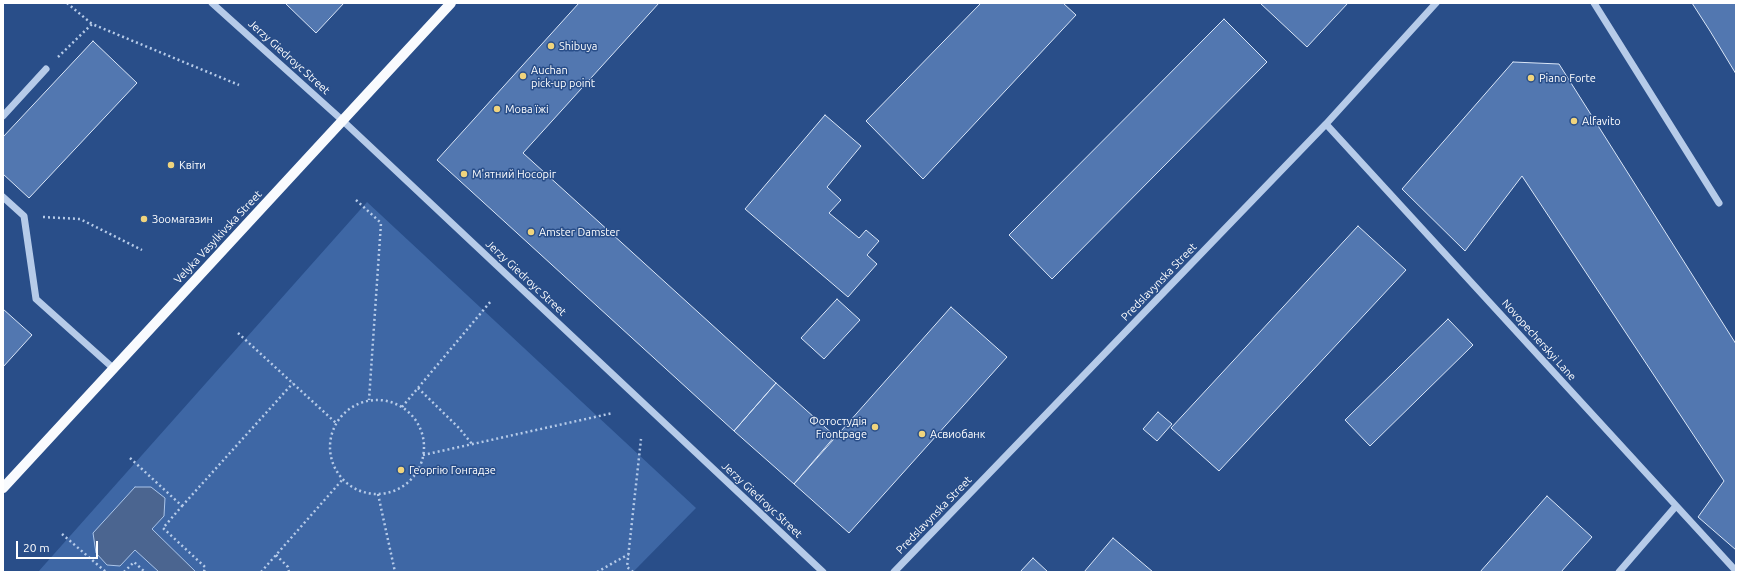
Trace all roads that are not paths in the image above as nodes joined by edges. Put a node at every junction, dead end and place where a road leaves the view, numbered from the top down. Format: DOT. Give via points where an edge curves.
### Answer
graph roads {
  1 [pos="212,3"];
  2 [pos="452,3"];
  3 [pos="1436,3"];
  4 [pos="1594,3"];
  5 [pos="46,69"];
  6 [pos="3,116"];
  7 [pos="342,120"];
  8 [pos="1326,124"];
  9 [pos="3,197"];
  10 [pos="1719,203"];
  11 [pos="113,368"];
  12 [pos="3,488"];
  13 [pos="1676,506"];
  14 [pos="823,572"];
  15 [pos="894,572"];
  16 [pos="1619,572"];
  17 [pos="1736,572"];
  1 -- 7 [label="street, Jerzy Giedroyc Street"];
  2 -- 7 [label="main road, Velyka Vasylkivska Street"];
  3 -- 8 [label="street, Predslavynska Street"];
  4 -- 10 [label="street"];
  5 -- 6 [label="street"];
  7 -- 11 [label="main road, Velyka Vasylkivska Street"];
  7 -- 14 [label="street, Jerzy Giedroyc Street"];
  8 -- 13 [label="street, Novopecherskyi Lane"];
  8 -- 15 [label="street, Predslavynska Street"];
  9 -- 11 [label="street" via="24,216 36,299"];
  11 -- 12 [label="main road, Velyka Vasylkivska Street"];
  13 -- 16 [label="street"];
  13 -- 17 [label="street, Novopecherskyi Lane"];
}
